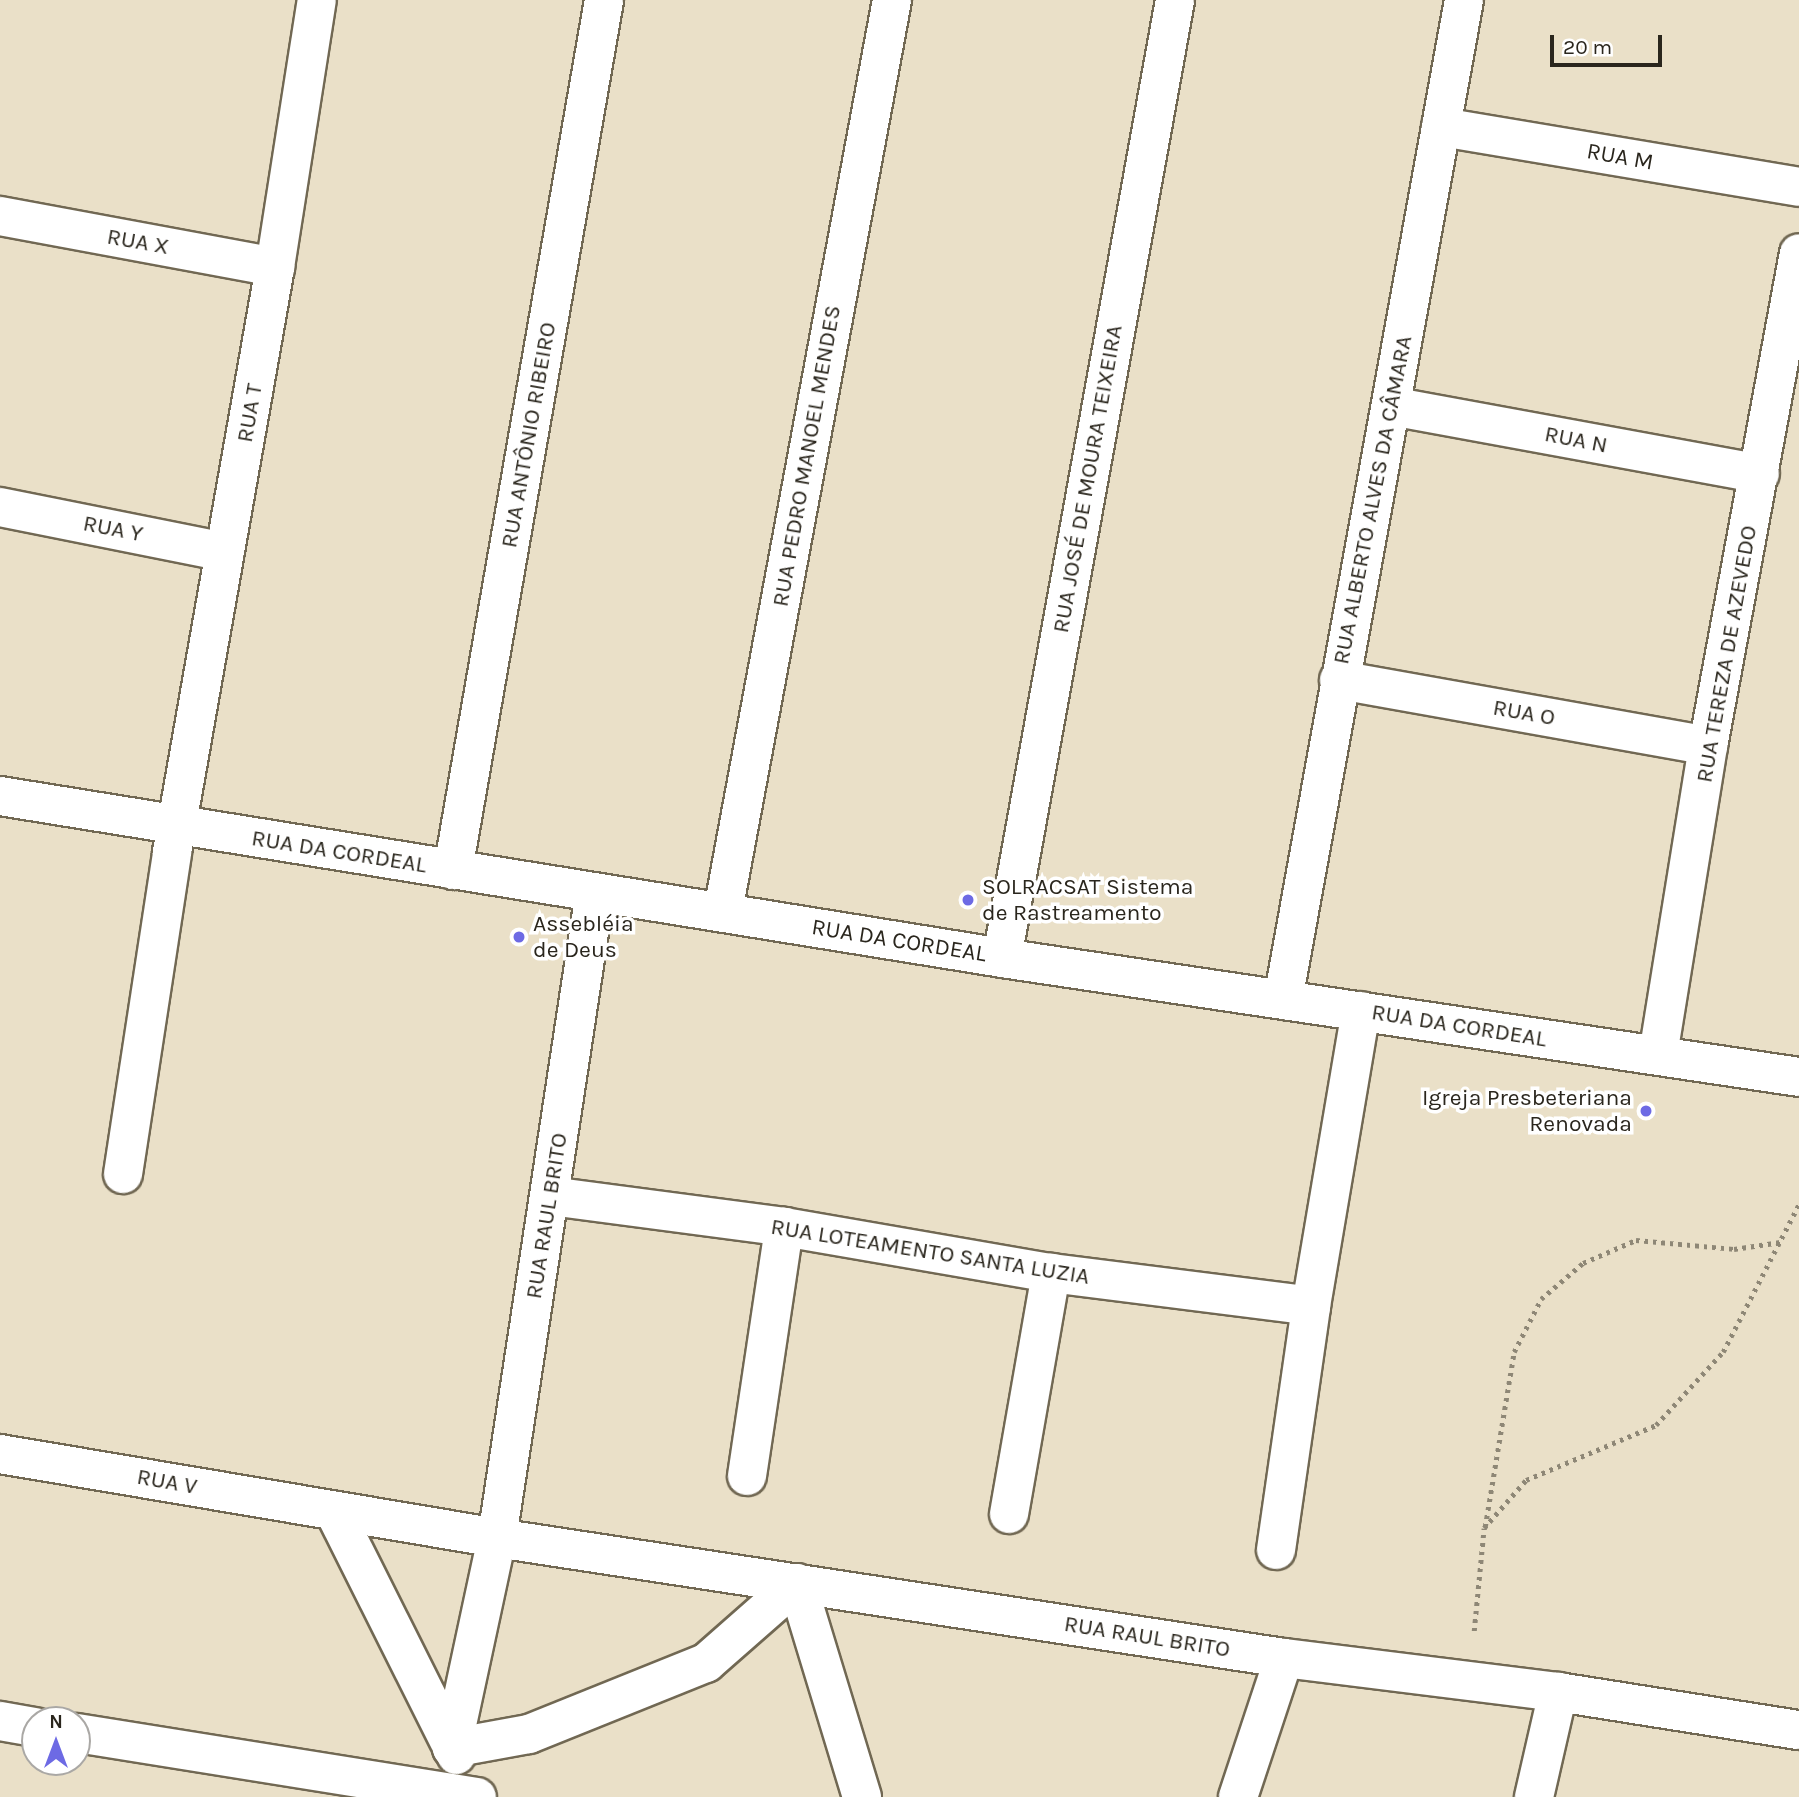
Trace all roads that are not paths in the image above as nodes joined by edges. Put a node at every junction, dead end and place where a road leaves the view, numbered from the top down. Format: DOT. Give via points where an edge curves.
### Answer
graph roads {
  1 [pos="317,0"];
  2 [pos="604,0"];
  3 [pos="892,0"];
  4 [pos="1175,0"];
  5 [pos="1464,0"];
  6 [pos="1441,127"];
  7 [pos="1799,187"];
  8 [pos="0,216"];
  9 [pos="1799,253"];
  10 [pos="275,267"];
  11 [pos="1391,406"];
  12 [pos="1760,474"];
  13 [pos="0,507"];
  14 [pos="225,552"];
  15 [pos="1339,680"];
  16 [pos="1709,746"];
  17 [pos="0,796"];
  18 [pos="175,839"];
  19 [pos="453,870"];
  20 [pos="595,894"];
  21 [pos="723,911"];
  22 [pos="1002,958"];
  23 [pos="1283,1000"];
  24 [pos="1361,1011"];
  25 [pos="1658,1055"];
  26 [pos="1799,1077"];
  27 [pos="123,1174"];
  28 [pos="550,1196"];
  29 [pos="784,1227"];
  30 [pos="1051,1273"];
  31 [pos="1311,1306"];
  32 [pos="0,1454"];
  33 [pos="747,1476"];
  34 [pos="334,1511"];
  35 [pos="1009,1514"];
  36 [pos="497,1538"];
  37 [pos="1276,1550"];
  38 [pos="797,1583"];
  39 [pos="1284,1658"];
  40 [pos="1558,1692"];
  41 [pos="0,1721"];
  42 [pos="21,1725"];
  43 [pos="1799,1730"];
  44 [pos="91,1735"];
  45 [pos="452,1748"];
  46 [pos="1244,1796"];
  47 [pos="478,1797"];
  48 [pos="862,1797"];
  49 [pos="1534,1797"];
  1 -- 10 [label="street, RUA T"];
  2 -- 19 [label="street, RUA ANTÔNIO RIBEIRO"];
  3 -- 21 [label="street, RUA PEDRO MANOEL MENDES"];
  4 -- 22 [label="street, RUA JOSÉ DE MOURA TEIXEIRA"];
  5 -- 6 [label="street, RUA ALBERTO ALVES DA CÂMARA"];
  6 -- 7 [label="street, RUA M"];
  6 -- 11 [label="street, RUA ALBERTO ALVES DA CÂMARA"];
  8 -- 10 [label="street, RUA X"];
  9 -- 12 [label="street, RUA TEREZA DE AZEVEDO"];
  10 -- 14 [label="street, RUA T"];
  11 -- 12 [label="street, RUA N"];
  11 -- 15 [label="street, RUA ALBERTO ALVES DA CÂMARA"];
  12 -- 16 [label="street, RUA TEREZA DE AZEVEDO"];
  13 -- 14 [label="street, RUA Y"];
  14 -- 18 [label="street, RUA T"];
  15 -- 16 [label="street, RUA O"];
  15 -- 23 [label="street, RUA ALBERTO ALVES DA CÂMARA"];
  16 -- 25 [label="street, RUA TEREZA DE AZEVEDO"];
  17 -- 18 [label="street, RUA DA CORDEAL"];
  18 -- 19 [label="street, RUA DA CORDEAL"];
  18 -- 27 [label="street, RUA T"];
  19 -- 20 [label="street, RUA DA CORDEAL"];
  20 -- 21 [label="street, RUA DA CORDEAL"];
  20 -- 28 [label="street, RUA RAUL BRITO"];
  21 -- 22 [label="street, RUA DA CORDEAL"];
  22 -- 23 [label="street, RUA DA CORDEAL"];
  23 -- 24 [label="street, RUA DA CORDEAL"];
  24 -- 25 [label="street, RUA DA CORDEAL"];
  24 -- 31 [label="street"];
  25 -- 26 [label="street, RUA DA CORDEAL"];
  28 -- 29 [label="street, RUA LOTEAMENTO SANTA LUZIA"];
  28 -- 36 [label="street, RUA RAUL BRITO"];
  29 -- 30 [label="street, RUA LOTEAMENTO SANTA LUZIA"];
  29 -- 33 [label="street"];
  30 -- 31 [label="street, RUA LOTEAMENTO SANTA LUZIA"];
  30 -- 35 [label="street"];
  31 -- 37 [label="street"];
  32 -- 34 [label="street, RUA V"];
  34 -- 36 [label="street, RUA RAUL BRITO"];
  34 -- 45 [label="street"];
  36 -- 38 [label="street, RUA RAUL BRITO"];
  36 -- 45 [label="street"];
  38 -- 39 [label="street, RUA RAUL BRITO"];
  38 -- 45 [label="street" via="706,1662 529,1734"];
  38 -- 48 [label="street"];
  39 -- 40 [label="street, RUA RAUL BRITO"];
  39 -- 46 [label="street"];
  40 -- 43 [label="street, RUA RAUL BRITO"];
  40 -- 49 [label="street"];
  41 -- 42 [label="street"];
  44 -- 47 [label="street"];
  45 -- 47 [label="street"];
}
